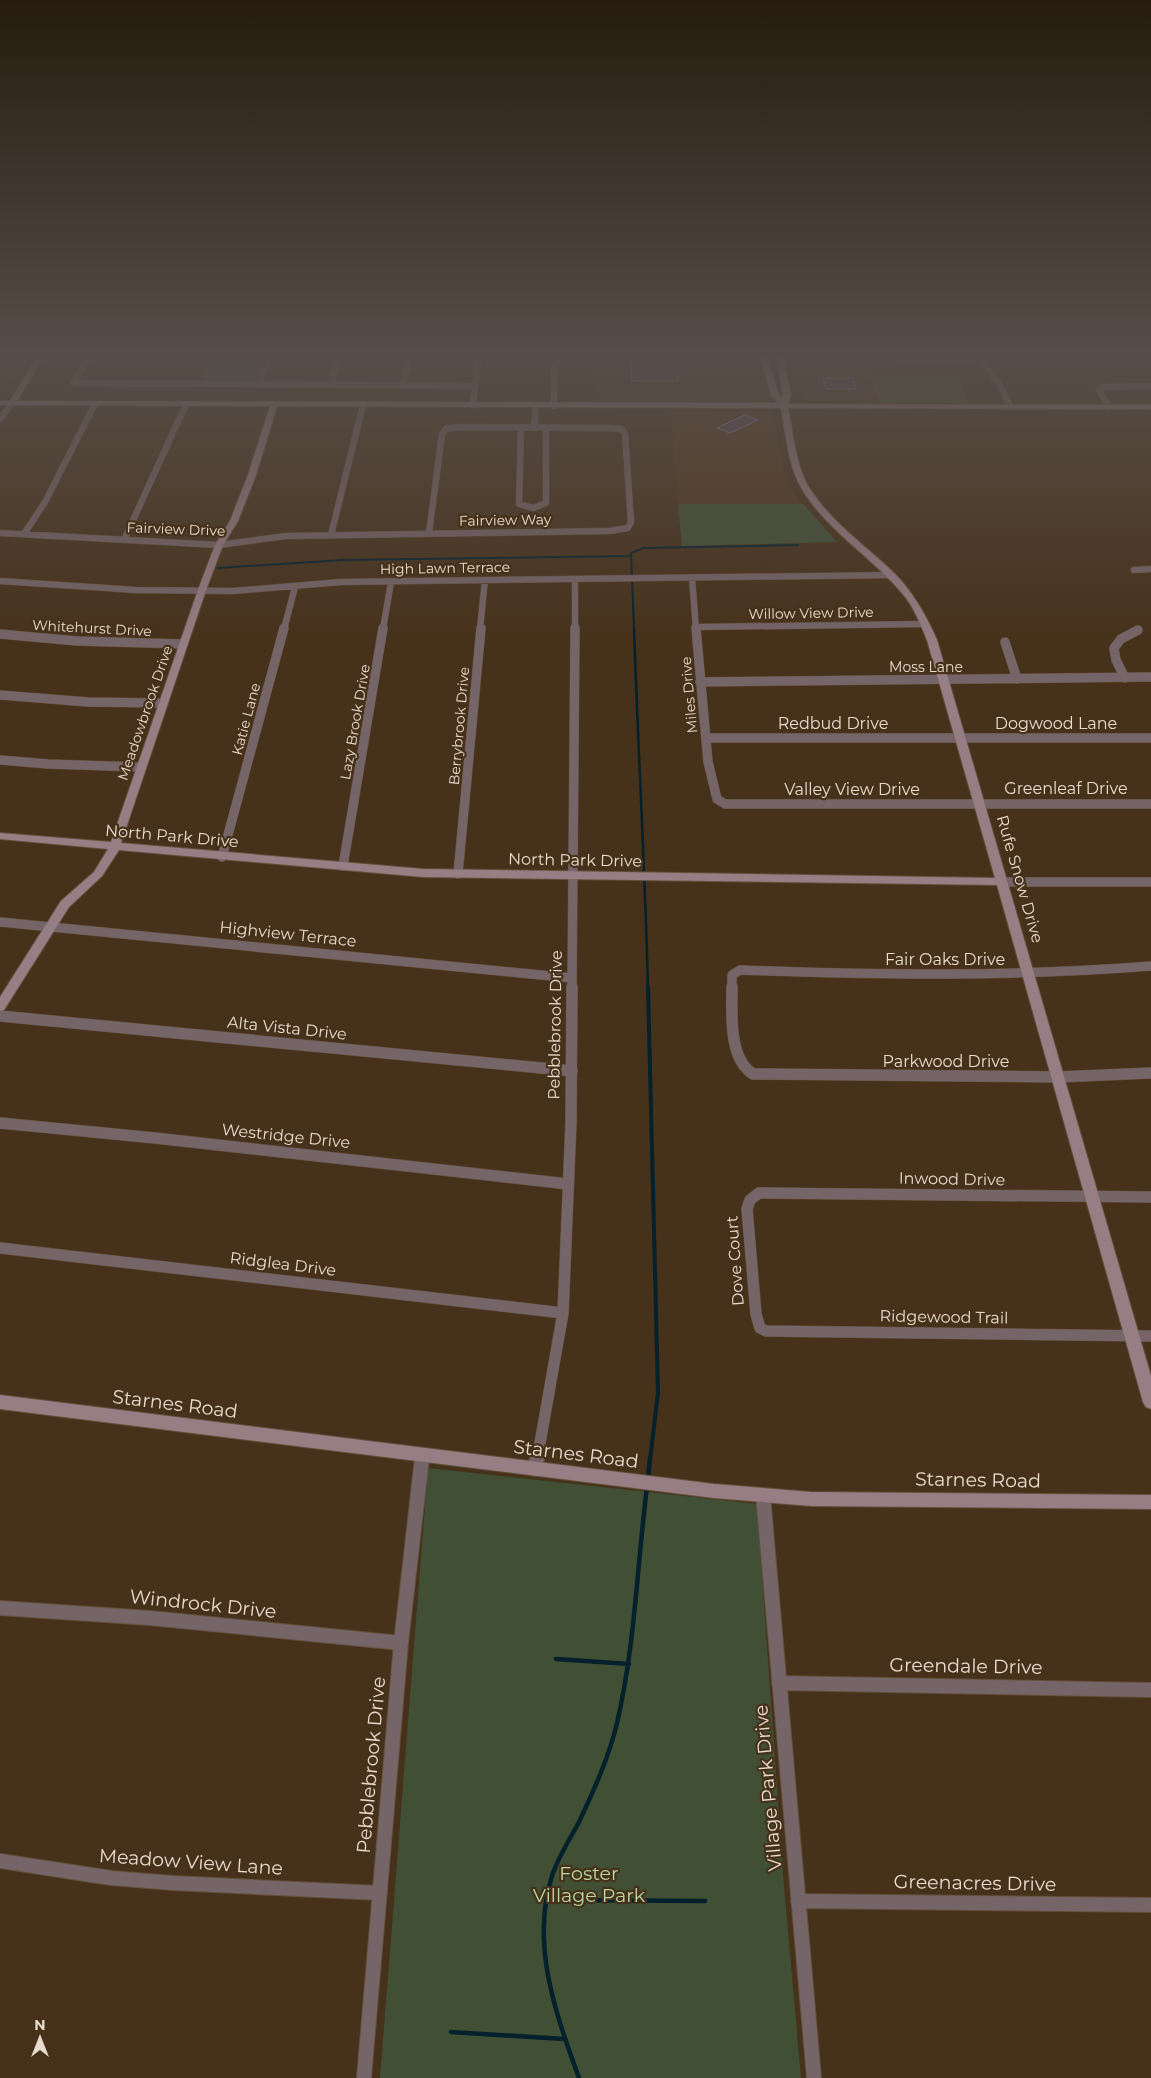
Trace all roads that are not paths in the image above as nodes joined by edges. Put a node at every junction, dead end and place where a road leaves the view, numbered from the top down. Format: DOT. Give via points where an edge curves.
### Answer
graph roads {
  1 [pos="71,452"];
  2 [pos="164,452"];
  3 [pos="258,452"];
  4 [pos="351,452"];
  5 [pos="440,452"];
  6 [pos="520,452"];
  7 [pos="546,452"];
  8 [pos="626,452"];
  9 [pos="794,452"];
  10 [pos="0,533"];
  11 [pos="429,533"];
  12 [pos="24,534"];
  13 [pos="381,534"];
  14 [pos="331,535"];
  15 [pos="124,540"];
  16 [pos="219,545"];
  17 [pos="1151,569"];
  18 [pos="1134,570"];
  19 [pos="891,574"];
  20 [pos="692,578"];
  21 [pos="575,579"];
  22 [pos="485,580"];
  23 [pos="0,581"];
  24 [pos="391,582"];
  25 [pos="295,587"];
  26 [pos="202,590"];
  27 [pos="926,624"];
  28 [pos="695,626"];
  29 [pos="1138,630"];
  30 [pos="0,634"];
  31 [pos="1005,642"];
  32 [pos="184,644"];
  33 [pos="1151,677"];
  34 [pos="1124,678"];
  35 [pos="945,679"];
  36 [pos="1017,679"];
  37 [pos="700,682"];
  38 [pos="0,695"];
  39 [pos="163,703"];
  40 [pos="706,738"];
  41 [pos="961,738"];
  42 [pos="1151,738"];
  43 [pos="0,760"];
  44 [pos="141,767"];
  45 [pos="980,803"];
  46 [pos="725,804"];
  47 [pos="1151,804"];
  48 [pos="0,836"];
  49 [pos="114,847"];
  50 [pos="222,857"];
  51 [pos="343,866"];
  52 [pos="458,874"];
  53 [pos="573,876"];
  54 [pos="1002,882"];
  55 [pos="1151,882"];
  56 [pos="0,922"];
  57 [pos="51,926"];
  58 [pos="1151,966"];
  59 [pos="1028,973"];
  60 [pos="572,978"];
  61 [pos="0,1007"];
  62 [pos="0,1016"];
  63 [pos="743,1068"];
  64 [pos="572,1071"];
  65 [pos="1151,1073"];
  66 [pos="1058,1077"];
  67 [pos="0,1123"];
  68 [pos="568,1184"];
  69 [pos="752,1196"];
  70 [pos="1092,1196"];
  71 [pos="1151,1197"];
  72 [pos="0,1248"];
  73 [pos="563,1313"];
  74 [pos="758,1324"];
  75 [pos="1132,1336"];
  76 [pos="1151,1336"];
  77 [pos="0,1402"];
  78 [pos="1151,1402"];
  79 [pos="422,1456"];
  80 [pos="536,1469"];
  81 [pos="763,1495"];
  82 [pos="1151,1502"];
  83 [pos="0,1608"];
  84 [pos="401,1643"];
  85 [pos="779,1683"];
  86 [pos="1151,1690"];
  87 [pos="0,1861"];
  88 [pos="380,1893"];
  89 [pos="798,1901"];
  90 [pos="1151,1905"];
  91 [pos="364,2078"];
  92 [pos="814,2078"];
  1 -- 12 [label="street"];
  2 -- 15 [label="street"];
  3 -- 16 [label="street, Meadowbrook Drive" via="234,521"];
  4 -- 14 [label="street"];
  5 -- 11 [label="street"];
  6 -- 7 [label="street" via="519,504 533,508 546,503"];
  8 -- 11 [label="street, Fairview Way" via="632,522 628,528 609,531"];
  9 -- 19 [label="street, Rufe Snow Drive" via="798,472 811,498 836,528"];
  10 -- 12 [label="street, Fairview Drive"];
  11 -- 13 [label="street, Fairview Way"];
  12 -- 15 [label="street, Fairview Drive"];
  13 -- 14 [label="street, Fairview Drive"];
  14 -- 16 [label="street, Fairview Drive" via="286,536"];
  15 -- 16 [label="street, Fairview Drive"];
  16 -- 26 [label="street, Meadowbrook Drive"];
  17 -- 18 [label="street"];
  19 -- 20 [label="street, High Lawn Terrace"];
  19 -- 27 [label="street, Rufe Snow Drive" via="914,602"];
  20 -- 21 [label="street, High Lawn Terrace"];
  20 -- 28 [label="street, Miles Drive"];
  21 -- 22 [label="street, High Lawn Terrace"];
  21 -- 53 [label="street, Pebblebrook Drive"];
  22 -- 24 [label="street, High Lawn Terrace"];
  22 -- 52 [label="street, Berrybrook Drive"];
  23 -- 26 [label="street, High Lawn Terrace" via="136,590"];
  24 -- 25 [label="street, High Lawn Terrace" via="340,582"];
  24 -- 51 [label="street, Lazy Brook Drive"];
  25 -- 26 [label="street, High Lawn Terrace"];
  25 -- 50 [label="street, Katie Lane"];
  26 -- 32 [label="street, Meadowbrook Drive"];
  27 -- 28 [label="street, Willow View Drive"];
  27 -- 35 [label="street, Rufe Snow Drive"];
  28 -- 37 [label="street, Miles Drive"];
  29 -- 34 [label="street" via="1118,640 1113,650"];
  30 -- 32 [label="street, Whitehurst Drive" via="85,642"];
  31 -- 36 [label="street"];
  32 -- 39 [label="street, Meadowbrook Drive"];
  33 -- 34 [label="street, Moss Lane"];
  34 -- 36 [label="street, Moss Lane"];
  35 -- 36 [label="street, Moss Lane"];
  35 -- 37 [label="street, Moss Lane"];
  35 -- 41 [label="street, Rufe Snow Drive"];
  37 -- 40 [label="street, Miles Drive"];
  38 -- 39 [label="street" via="88,702"];
  39 -- 44 [label="street, Meadowbrook Drive"];
  40 -- 41 [label="street, Redbud Drive"];
  40 -- 46 [label="street, Miles Drive" via="715,793 717,799"];
  41 -- 42 [label="street, Dogwood Lane"];
  41 -- 45 [label="street, Rufe Snow Drive"];
  43 -- 44 [label="street"];
  44 -- 49 [label="street, Meadowbrook Drive"];
  45 -- 46 [label="street, Valley View Drive"];
  45 -- 47 [label="street, Greenleaf Drive"];
  45 -- 54 [label="street, Rufe Snow Drive"];
  48 -- 49 [label="street, North Park Drive"];
  49 -- 50 [label="street, North Park Drive"];
  49 -- 57 [label="street, Meadowbrook Drive" via="109,861 65,904"];
  50 -- 51 [label="street, North Park Drive"];
  51 -- 52 [label="street, North Park Drive"];
  52 -- 53 [label="street, North Park Drive"];
  53 -- 54 [label="street, North Park Drive"];
  53 -- 60 [label="street, Pebblebrook Drive"];
  54 -- 55 [label="street, North Park Drive"];
  54 -- 59 [label="street, Rufe Snow Drive"];
  56 -- 57 [label="street, Highview Terrace"];
  57 -- 60 [label="street, Highview Terrace"];
  57 -- 61 [label="street, Meadowbrook Drive"];
  58 -- 59 [label="street, Fair Oaks Drive"];
  59 -- 63 [label="street, Fair Oaks Drive" via="880,975 740,970 732,975 732,1010 737,1050"];
  59 -- 66 [label="street, Rufe Snow Drive"];
  60 -- 64 [label="street, Pebblebrook Drive"];
  62 -- 64 [label="street, Alta Vista Drive"];
  63 -- 66 [label="street, Parkwood Drive" via="753,1074"];
  64 -- 68 [label="street, Pebblebrook Drive"];
  65 -- 66 [label="street, Parkwood Drive"];
  66 -- 70 [label="street, Rufe Snow Drive"];
  67 -- 68 [label="street, Westridge Drive"];
  68 -- 73 [label="street, Pebblebrook Drive"];
  69 -- 70 [label="street, Inwood Drive" via="758,1193"];
  69 -- 74 [label="street, Dove Court" via="747,1209"];
  70 -- 71 [label="street, Inwood Drive"];
  70 -- 75 [label="street, Rufe Snow Drive"];
  72 -- 73 [label="street, Ridglea Drive"];
  73 -- 80 [label="street, Pebblebrook Drive"];
  74 -- 75 [label="street, Ridgewood Trail" via="766,1331"];
  75 -- 76 [label="street, Ridgewood Trail"];
  75 -- 78 [label="street, Rufe Snow Drive"];
  77 -- 79 [label="street, Starnes Road"];
  79 -- 80 [label="street, Starnes Road"];
  79 -- 84 [label="street, Pebblebrook Drive"];
  80 -- 81 [label="street, Starnes Road"];
  81 -- 82 [label="street, Starnes Road"];
  81 -- 85 [label="street, Village Park Drive"];
  83 -- 84 [label="street, Windrock Drive" via="199,1621"];
  84 -- 88 [label="street, Pebblebrook Drive"];
  85 -- 86 [label="street, Greendale Drive"];
  85 -- 89 [label="street, Village Park Drive"];
  87 -- 88 [label="street, Meadow View Lane" via="111,1878"];
  88 -- 91 [label="street, Pebblebrook Drive"];
  89 -- 90 [label="street, Greenacres Drive"];
  89 -- 92 [label="street, Village Park Drive"];
}
